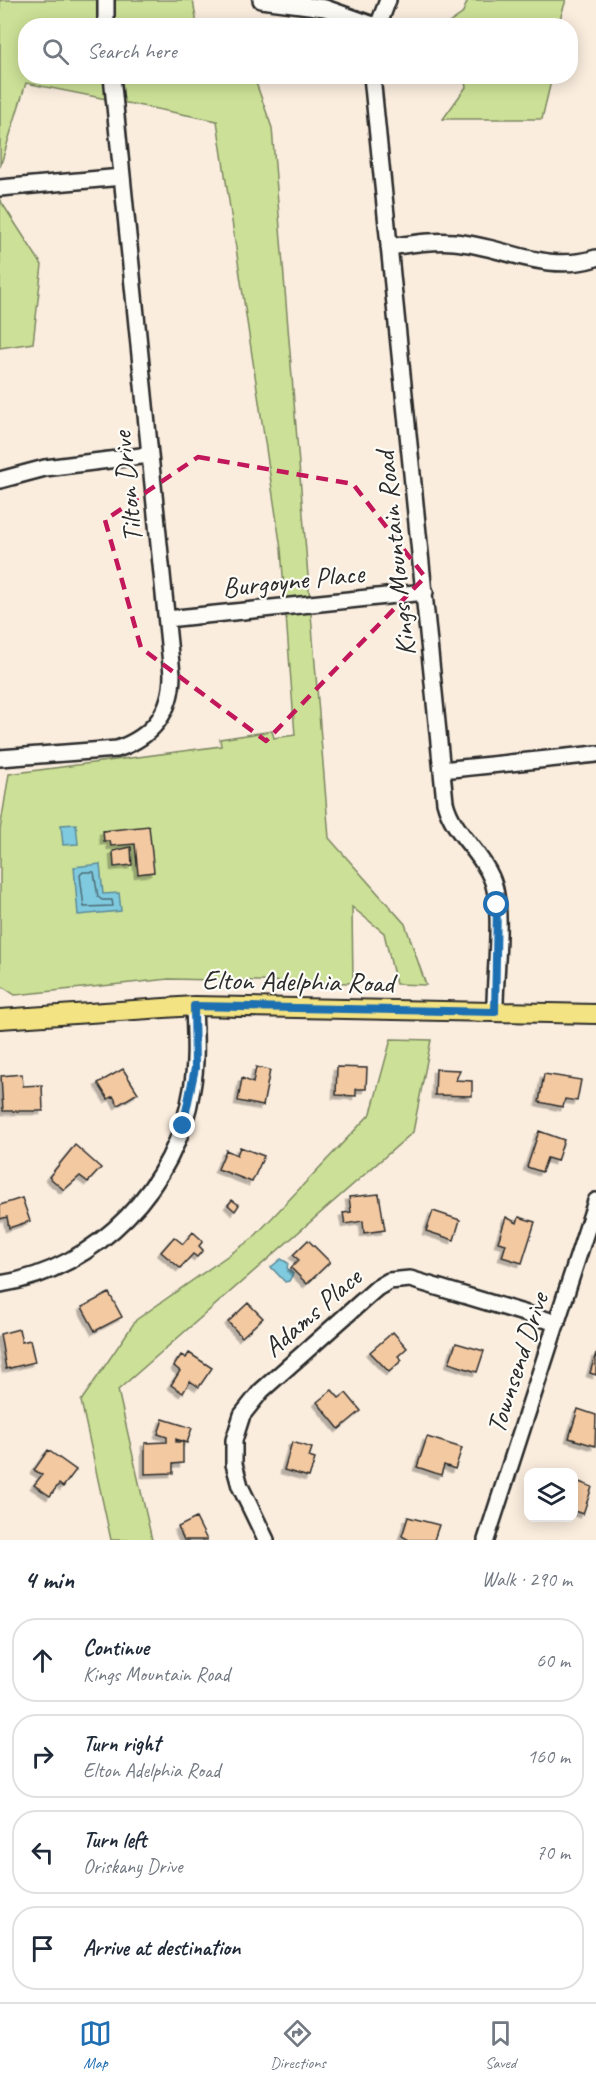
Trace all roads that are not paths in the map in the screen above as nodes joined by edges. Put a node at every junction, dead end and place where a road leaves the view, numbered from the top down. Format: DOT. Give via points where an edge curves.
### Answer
graph roads {
  1 [pos="106,0"];
  2 [pos="261,0"];
  3 [pos="388,0"];
  4 [pos="106,18"];
  5 [pos="354,18"];
  6 [pos="380,18"];
  7 [pos="113,84"];
  8 [pos="373,84"];
  9 [pos="122,177"];
  10 [pos="0,188"];
  11 [pos="389,246"];
  12 [pos="596,258"];
  13 [pos="149,455"];
  14 [pos="0,480"];
  15 [pos="424,592"];
  16 [pos="167,619"];
  17 [pos="596,754"];
  18 [pos="0,758"];
  19 [pos="442,770"];
  20 [pos="194,1006"];
  21 [pos="495,1012"];
  22 [pos="596,1014"];
  23 [pos="0,1019"];
  24 [pos="596,1201"];
  25 [pos="0,1284"];
  26 [pos="556,1323"];
  27 [pos="489,1539"];
  28 [pos="266,1540"];
  1 -- 4 [label="street"];
  2 -- 5 [label="street" via="325,8"];
  3 -- 6 [label="street"];
  7 -- 9 [label="street, Tilton Drive"];
  8 -- 11 [label="street, Kings Mountain Road"];
  9 -- 10 [label="street"];
  9 -- 13 [label="street, Tilton Drive"];
  11 -- 12 [label="street" via="454,242 551,264"];
  11 -- 15 [label="street, Kings Mountain Road"];
  13 -- 14 [label="street" via="45,468"];
  13 -- 16 [label="street, Tilton Drive"];
  15 -- 16 [label="street, Burgoyne Place"];
  15 -- 19 [label="street, Kings Mountain Road"];
  16 -- 18 [label="street, Tilton Drive" via="171,694 163,714 143,737 117,749"];
  17 -- 19 [label="street"];
  19 -- 21 [label="street, Kings Mountain Road" via="447,810 454,826 487,868 496,892"];
  20 -- 21 [label="main road, Elton Adelphia Road"];
  20 -- 23 [label="main road, Elton Adelphia Road"];
  20 -- 25 [label="street" via="195,1049 189,1104 169,1160 150,1191 121,1224 92,1247 63,1263"];
  21 -- 22 [label="main road, Elton Adelphia Road"];
  24 -- 26 [label="street, Townsend Drive"];
  26 -- 27 [label="street, Townsend Drive"];
  26 -- 28 [label="street, Adams Place" via="410,1279 389,1281 377,1288 261,1390 242,1415 234,1440 234,1464 240,1486"];
}
